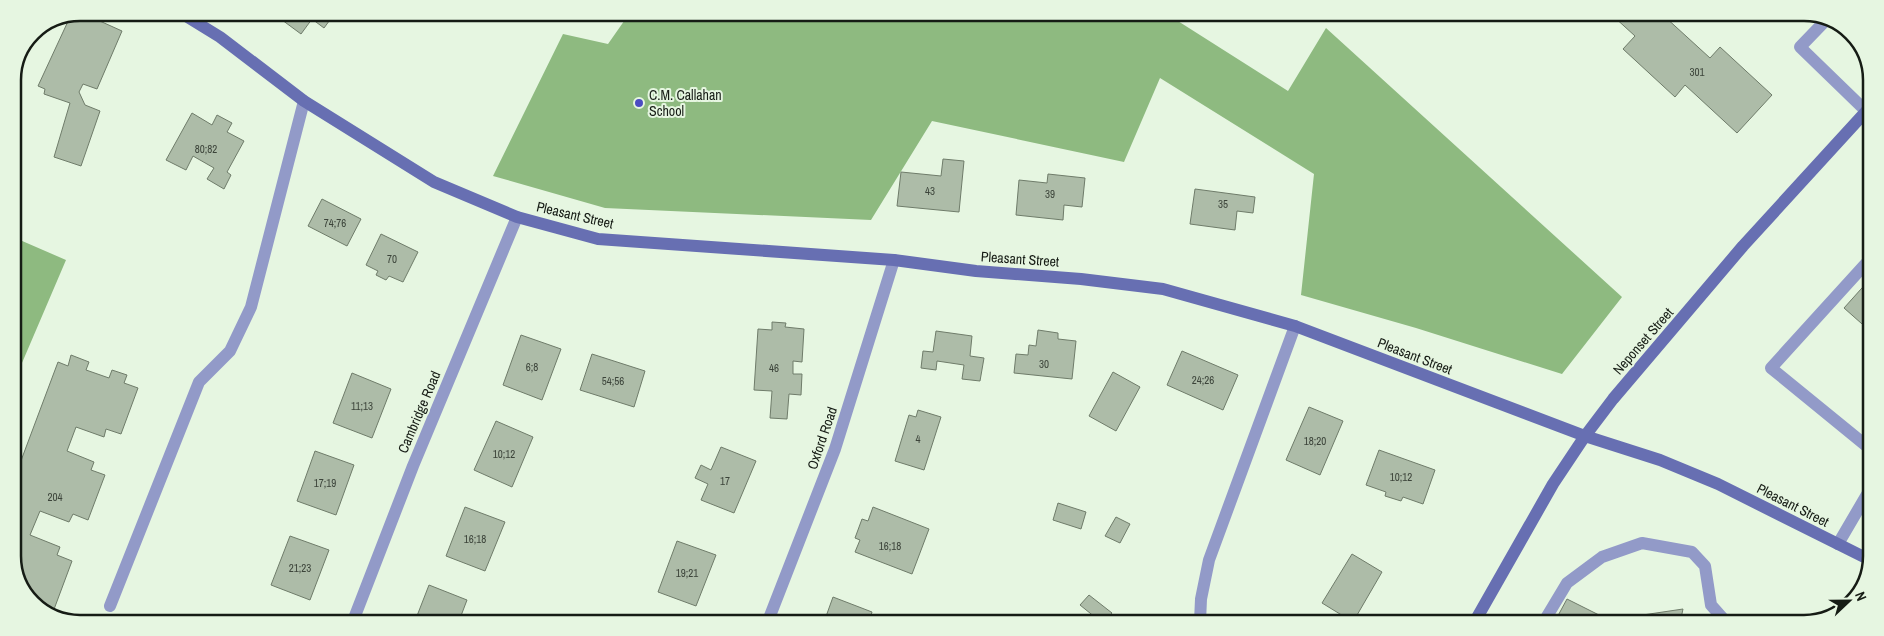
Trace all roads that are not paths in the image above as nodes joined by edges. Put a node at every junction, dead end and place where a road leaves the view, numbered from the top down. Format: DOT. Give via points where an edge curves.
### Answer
graph roads {
  1 [pos="194,21"];
  2 [pos="1822,24"];
  3 [pos="304,101"];
  4 [pos="1863,104"];
  5 [pos="1863,116"];
  6 [pos="516,218"];
  7 [pos="894,260"];
  8 [pos="1863,267"];
  9 [pos="1294,326"];
  10 [pos="1585,436"];
  11 [pos="1863,443"];
  12 [pos="1863,500"];
  13 [pos="1838,544"];
  14 [pos="1863,556"];
  15 [pos="110,606"];
  16 [pos="356,615"];
  17 [pos="770,615"];
  18 [pos="1200,615"];
  19 [pos="1479,615"];
  20 [pos="1548,615"];
  21 [pos="1720,615"];
  1 -- 3 [label="street, Pleasant Street"];
  2 -- 4 [label="street" via="1800,47"];
  3 -- 6 [label="street, Pleasant Street" via="434,182"];
  3 -- 15 [label="street" via="251,307 230,351 199,382"];
  5 -- 10 [label="street, Neponset Street" via="1743,246"];
  6 -- 7 [label="street, Pleasant Street" via="598,239"];
  6 -- 16 [label="street, Cambridge Road" via="412,466"];
  7 -- 9 [label="street, Pleasant Street" via="1163,289"];
  7 -- 17 [label="street, Oxford Road" via="835,448"];
  8 -- 11 [label="street" via="1770,368"];
  9 -- 10 [label="street, Pleasant Street"];
  9 -- 18 [label="street" via="1209,560"];
  10 -- 13 [label="street, Pleasant Street" via="1660,460 1718,484"];
  10 -- 19 [label="street, Neponset Street" via="1553,484"];
  12 -- 13 [label="street"];
  13 -- 14 [label="street, Pleasant Street"];
  20 -- 21 [label="street" via="1567,583 1602,557 1642,544 1692,552 1705,566 1711,604"];
}
